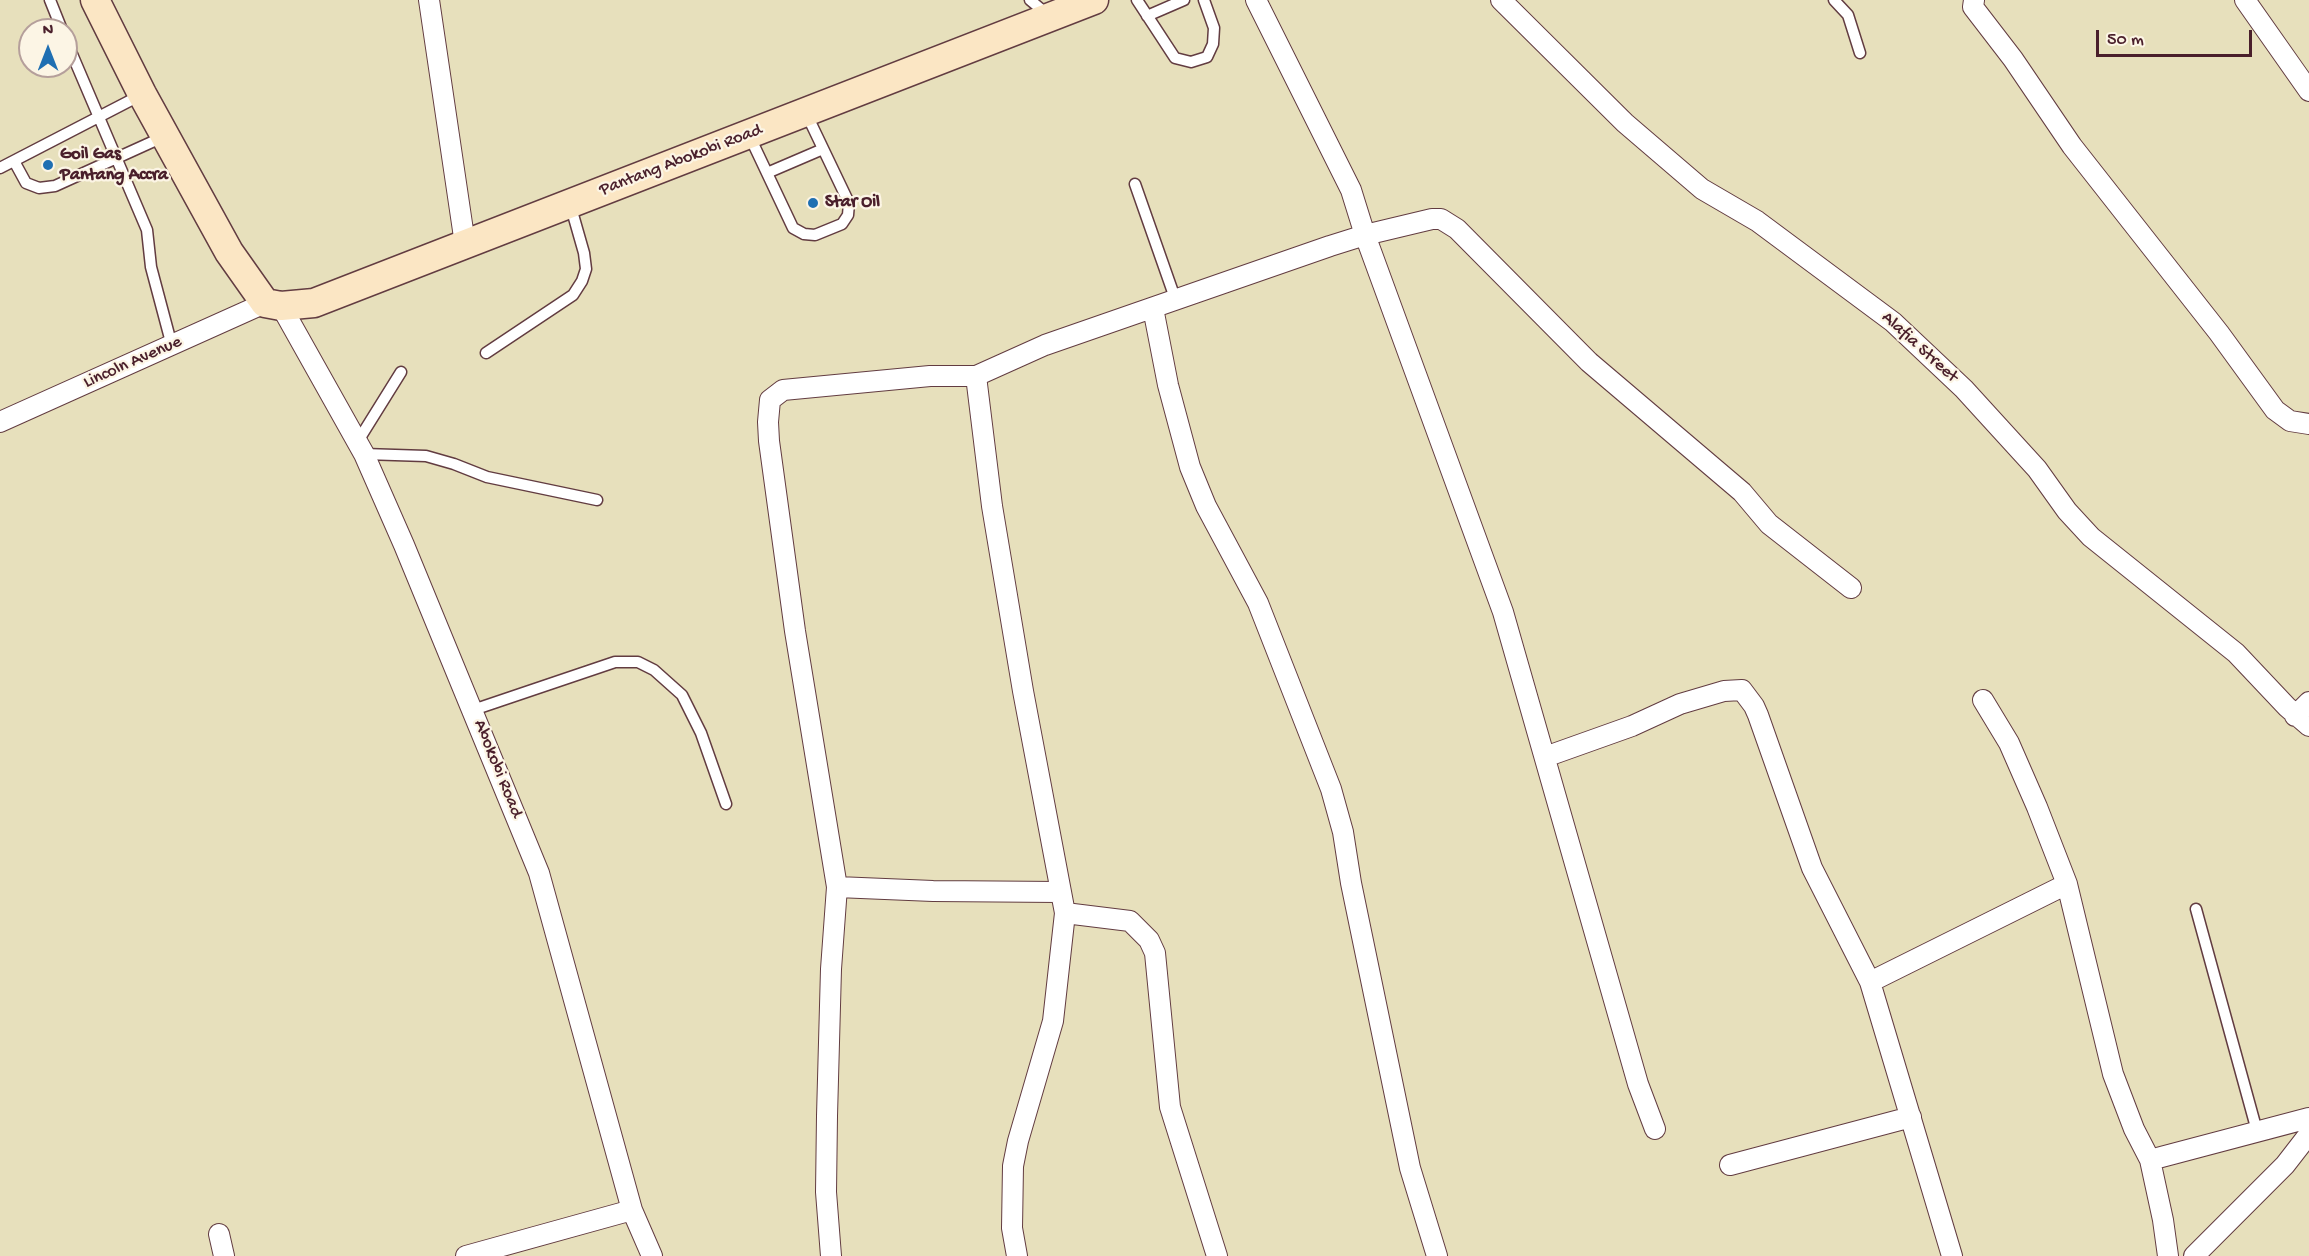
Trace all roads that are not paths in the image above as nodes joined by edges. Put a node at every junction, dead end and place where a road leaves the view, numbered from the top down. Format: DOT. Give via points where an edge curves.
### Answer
graph roads {
  1 [pos="50,0"];
  2 [pos="95,0"];
  3 [pos="429,0"];
  4 [pos="1094,0"];
  5 [pos="1137,0"];
  6 [pos="1184,0"];
  7 [pos="1204,0"];
  8 [pos="1256,0"];
  9 [pos="1501,0"];
  10 [pos="1834,0"];
  11 [pos="1974,0"];
  12 [pos="2245,0"];
  13 [pos="1041,9"];
  14 [pos="1147,16"];
  15 [pos="57,18"];
  16 [pos="1860,53"];
  17 [pos="78,69"];
  18 [pos="2309,91"];
  19 [pos="142,94"];
  20 [pos="806,112"];
  21 [pos="98,117"];
  22 [pos="749,134"];
  23 [pos="165,136"];
  24 [pos="824,149"];
  25 [pos="117,159"];
  26 [pos="14,161"];
  27 [pos="0,168"];
  28 [pos="767,173"];
  29 [pos="1135,184"];
  30 [pos="570,204"];
  31 [pos="1365,235"];
  32 [pos="465,244"];
  33 [pos="1175,298"];
  34 [pos="273,305"];
  35 [pos="1153,308"];
  36 [pos="172,346"];
  37 [pos="486,353"];
  38 [pos="401,372"];
  39 [pos="976,376"];
  40 [pos="0,422"];
  41 [pos="2309,424"];
  42 [pos="361,447"];
  43 [pos="597,500"];
  44 [pos="1851,588"];
  45 [pos="1983,700"];
  46 [pos="472,710"];
  47 [pos="2304,715"];
  48 [pos="1545,757"];
  49 [pos="726,804"];
  50 [pos="2067,884"];
  51 [pos="837,887"];
  52 [pos="1059,892"];
  53 [pos="2196,909"];
  54 [pos="1065,913"];
  55 [pos="1870,982"];
  56 [pos="1911,1117"];
  57 [pos="2309,1118"];
  58 [pos="1655,1129"];
  59 [pos="2257,1131"];
  60 [pos="2309,1134"];
  61 [pos="2150,1160"];
  62 [pos="1730,1165"];
  63 [pos="632,1210"];
  64 [pos="219,1234"];
  65 [pos="224,1256"];
  66 [pos="466,1256"];
  67 [pos="652,1256"];
  68 [pos="831,1256"];
  69 [pos="1017,1256"];
  70 [pos="1217,1256"];
  71 [pos="1437,1256"];
  72 [pos="1952,1256"];
  73 [pos="2168,1256"];
  74 [pos="2194,1256"];
  1 -- 15 [label="lane"];
  2 -- 19 [label="street"];
  3 -- 32 [label="street"];
  4 -- 13 [label="street, Pantang Abokobi Road"];
  5 -- 14 [label="lane"];
  6 -- 14 [label="lane"];
  7 -- 14 [label="lane" via="1214,28 1213,44 1207,57 1191,62 1175,58"];
  8 -- 31 [label="street" via="1345,175"];
  9 -- 47 [label="street, Alafia Street" via="1626,123 1702,189 1757,221 1909,337 2023,453 2091,537 2236,653"];
  10 -- 16 [label="lane" via="1848,15"];
  11 -- 41 [label="street" via="1973,7 2072,146 2275,410 2290,421"];
  12 -- 18 [label="street"];
  13 -- 20 [label="street, Pantang Abokobi Road"];
  17 -- 21 [label="lane"];
  19 -- 21 [label="lane"];
  19 -- 23 [label="street"];
  20 -- 22 [label="street, Pantang Abokobi Road"];
  20 -- 24 [label="lane"];
  21 -- 25 [label="lane"];
  21 -- 26 [label="lane"];
  22 -- 28 [label="lane"];
  22 -- 30 [label="street, Pantang Abokobi Road"];
  23 -- 25 [label="lane"];
  23 -- 34 [label="street" via="223,243"];
  24 -- 28 [label="lane"];
  24 -- 28 [label="lane" via="849,203 842,224 815,235 793,228"];
  25 -- 26 [label="lane" via="55,186 39,188 26,183"];
  25 -- 36 [label="lane" via="147,230 151,267"];
  26 -- 27 [label="lane"];
  29 -- 33 [label="lane"];
  30 -- 32 [label="street, Pantang Abokobi Road"];
  30 -- 37 [label="lane" via="584,253 586,269 582,281 573,295"];
  31 -- 33 [label="street"];
  31 -- 44 [label="street" via="1432,219 1450,223 1589,362 1742,492 1769,524"];
  31 -- 48 [label="street" via="1503,612"];
  32 -- 34 [label="street, Pantang Abokobi Road" via="314,303"];
  33 -- 35 [label="street"];
  34 -- 36 [label="street, Lincoln Avenue"];
  34 -- 42 [label="street, Abokobi Road"];
  35 -- 39 [label="street" via="1045,345"];
  35 -- 71 [label="street" via="1190,467 1206,506 1258,603 1331,789 1410,1168"];
  36 -- 40 [label="street, Lincoln Avenue"];
  38 -- 42 [label="lane"];
  39 -- 51 [label="street" via="930,376 798,388 783,390 770,400 769,441 793,619"];
  39 -- 52 [label="street" via="994,517"];
  42 -- 43 [label="lane" via="426,456 487,477"];
  42 -- 46 [label="street, Abokobi Road"];
  45 -- 50 [label="street" via="2009,743"];
  46 -- 49 [label="lane" via="615,662 638,662 654,670 682,695 701,733"];
  46 -- 63 [label="street, Abokobi Road" via="539,873"];
  48 -- 55 [label="street" via="1680,704 1742,690 1764,730 1812,868"];
  48 -- 58 [label="street" via="1638,1084"];
  50 -- 55 [label="street"];
  50 -- 61 [label="street" via="2113,1074"];
  51 -- 52 [label="street"];
  51 -- 68 [label="street" via="826,1116"];
  52 -- 54 [label="street"];
  53 -- 59 [label="lane"];
  54 -- 69 [label="street" via="1053,1021 1012,1166 1012,1228"];
  54 -- 70 [label="street" via="1130,921 1149,940 1155,953 1170,1107"];
  55 -- 56 [label="street"];
  56 -- 62 [label="street"];
  56 -- 72 [label="street"];
  57 -- 59 [label="street"];
  59 -- 61 [label="street"];
  60 -- 74 [label="street" via="2285,1165"];
  61 -- 73 [label="street"];
  63 -- 66 [label="street"];
  63 -- 67 [label="street, Abokobi Road"];
  64 -- 65 [label="street"];
}
